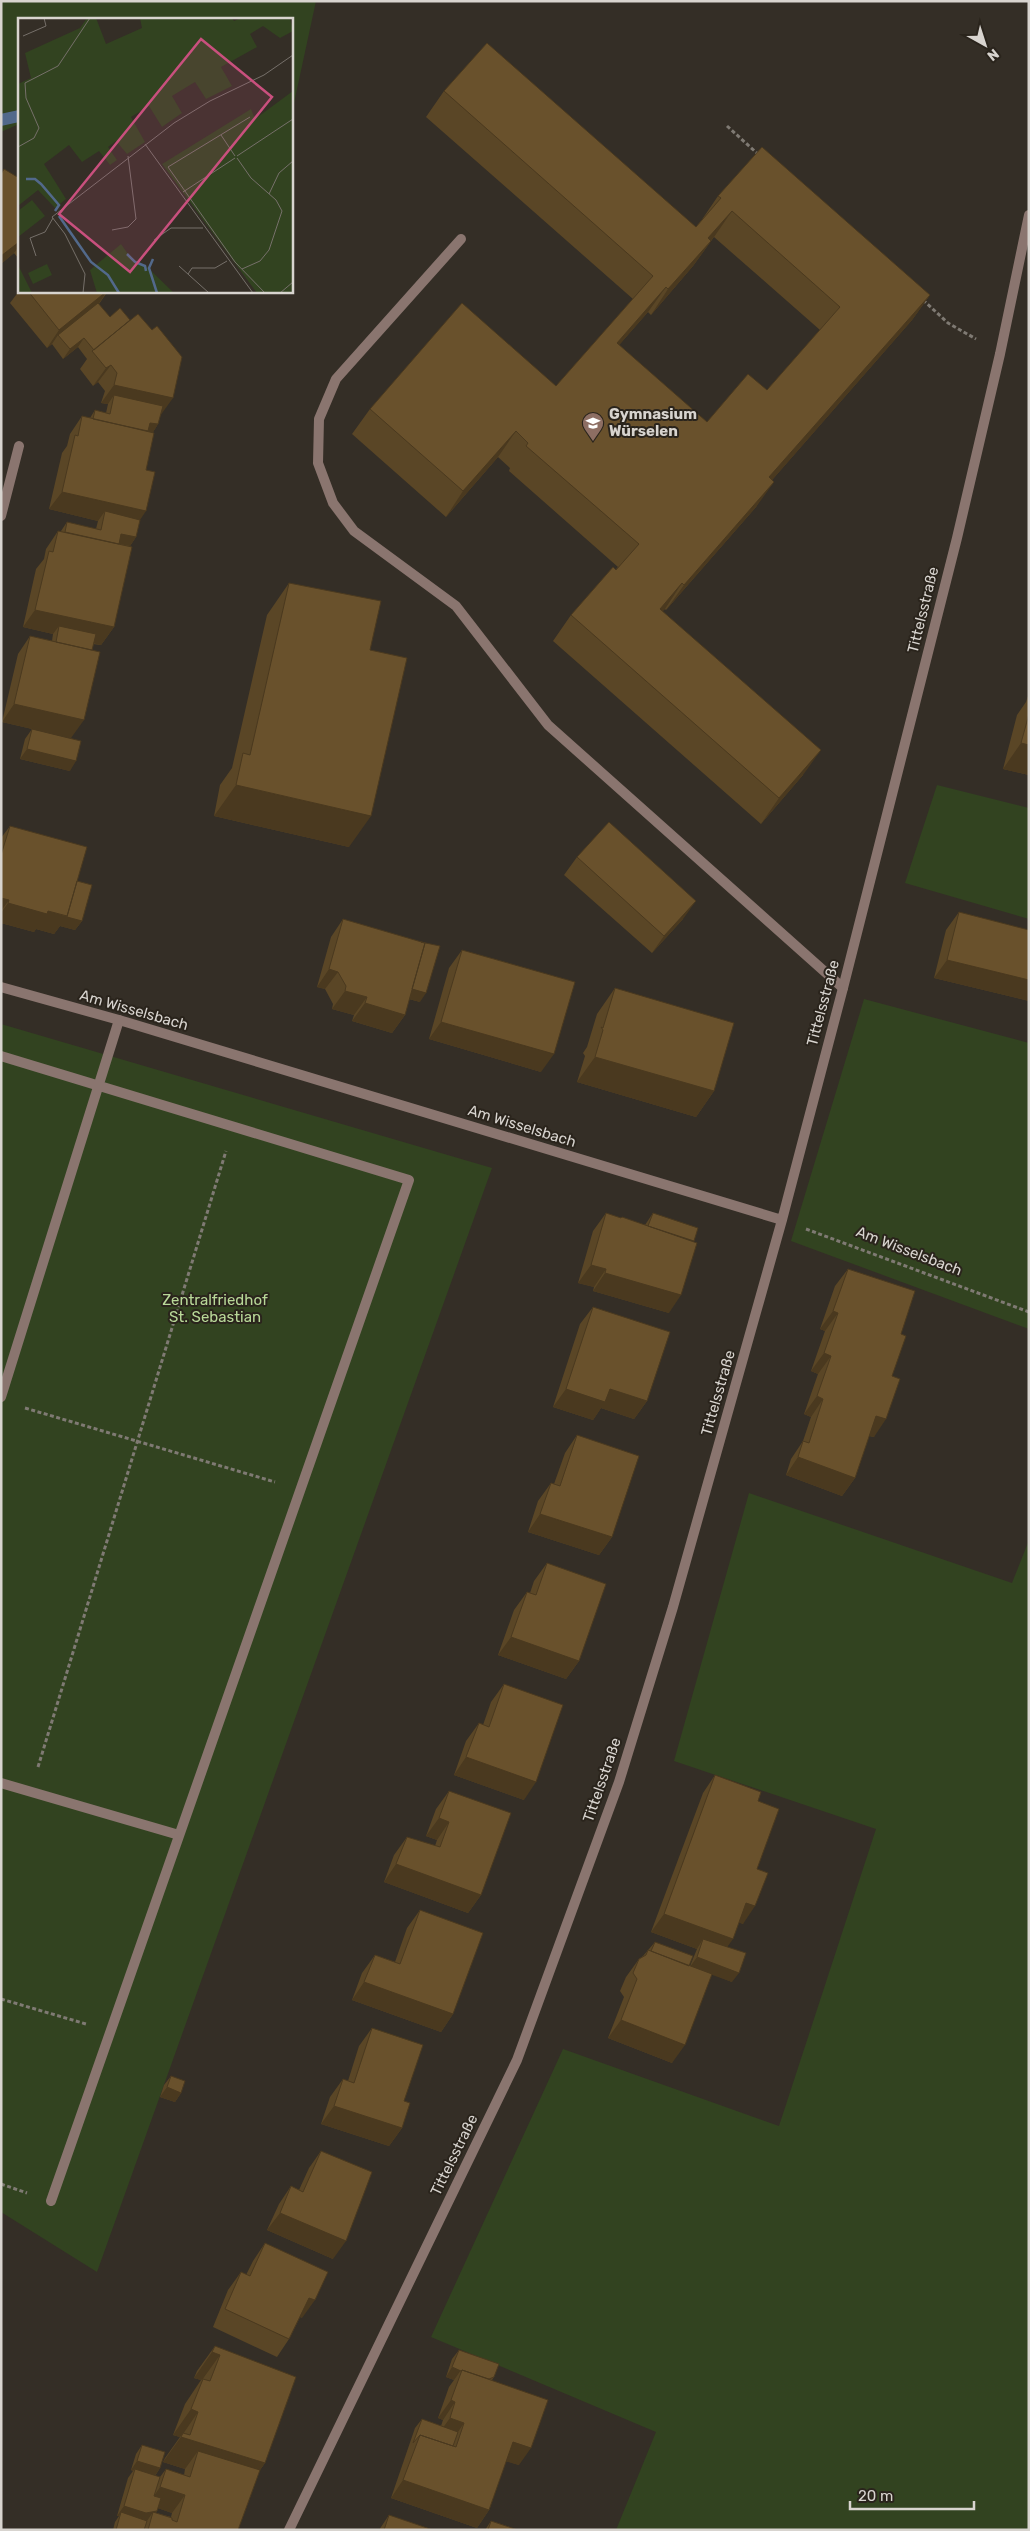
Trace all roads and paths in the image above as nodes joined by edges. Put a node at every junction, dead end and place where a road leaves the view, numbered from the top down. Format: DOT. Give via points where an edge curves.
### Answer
graph roads {
  1 [pos="726,126"];
  2 [pos="764,159"];
  3 [pos="1029,215"];
  4 [pos="461,239"];
  5 [pos="919,297"];
  6 [pos="1000,354"];
  7 [pos="20,446"];
  8 [pos="1,516"];
  9 [pos="1,988"];
  10 [pos="843,988"];
  11 [pos="119,1020"];
  12 [pos="1,1056"];
  13 [pos="98,1086"];
  14 [pos="234,1127"];
  15 [pos="782,1220"];
  16 [pos="1029,1312"];
  17 [pos="1,1397"];
  18 [pos="20,1406"];
  19 [pos="138,1440"];
  20 [pos="300,1490"];
  21 [pos="1,1783"];
  22 [pos="30,1792"];
  23 [pos="179,1835"];
  24 [pos="1,1999"];
  25 [pos="110,2032"];
  26 [pos="51,2201"];
  27 [pos="289,2530"];
  1 -- 2 [label="path"];
  3 -- 6 [label="street, Tittelsstraße"];
  4 -- 10 [label="street" via="336,379 319,419 318,463 333,503 354,531 456,606 548,725"];
  5 -- 6 [label="path" via="948,323"];
  6 -- 10 [label="street, Tittelsstraße"];
  7 -- 8 [label="street"];
  9 -- 11 [label="street, Am Wisselsbach"];
  10 -- 15 [label="street, Tittelsstraße"];
  11 -- 13 [label="street"];
  11 -- 15 [label="street, Am Wisselsbach"];
  12 -- 13 [label="street"];
  13 -- 14 [label="street"];
  13 -- 17 [label="street"];
  14 -- 19 [label="path"];
  14 -- 20 [label="street" via="409,1180"];
  15 -- 16 [label="path, Am Wisselsbach"];
  15 -- 27 [label="street, Tittelsstraße" via="673,1607 619,1782 516,2060"];
  18 -- 19 [label="path"];
  19 -- 20 [label="path"];
  19 -- 22 [label="path"];
  20 -- 23 [label="street"];
  21 -- 22 [label="street"];
  22 -- 23 [label="street"];
  23 -- 25 [label="street"];
  24 -- 25 [label="path"];
  25 -- 26 [label="street"];
}
